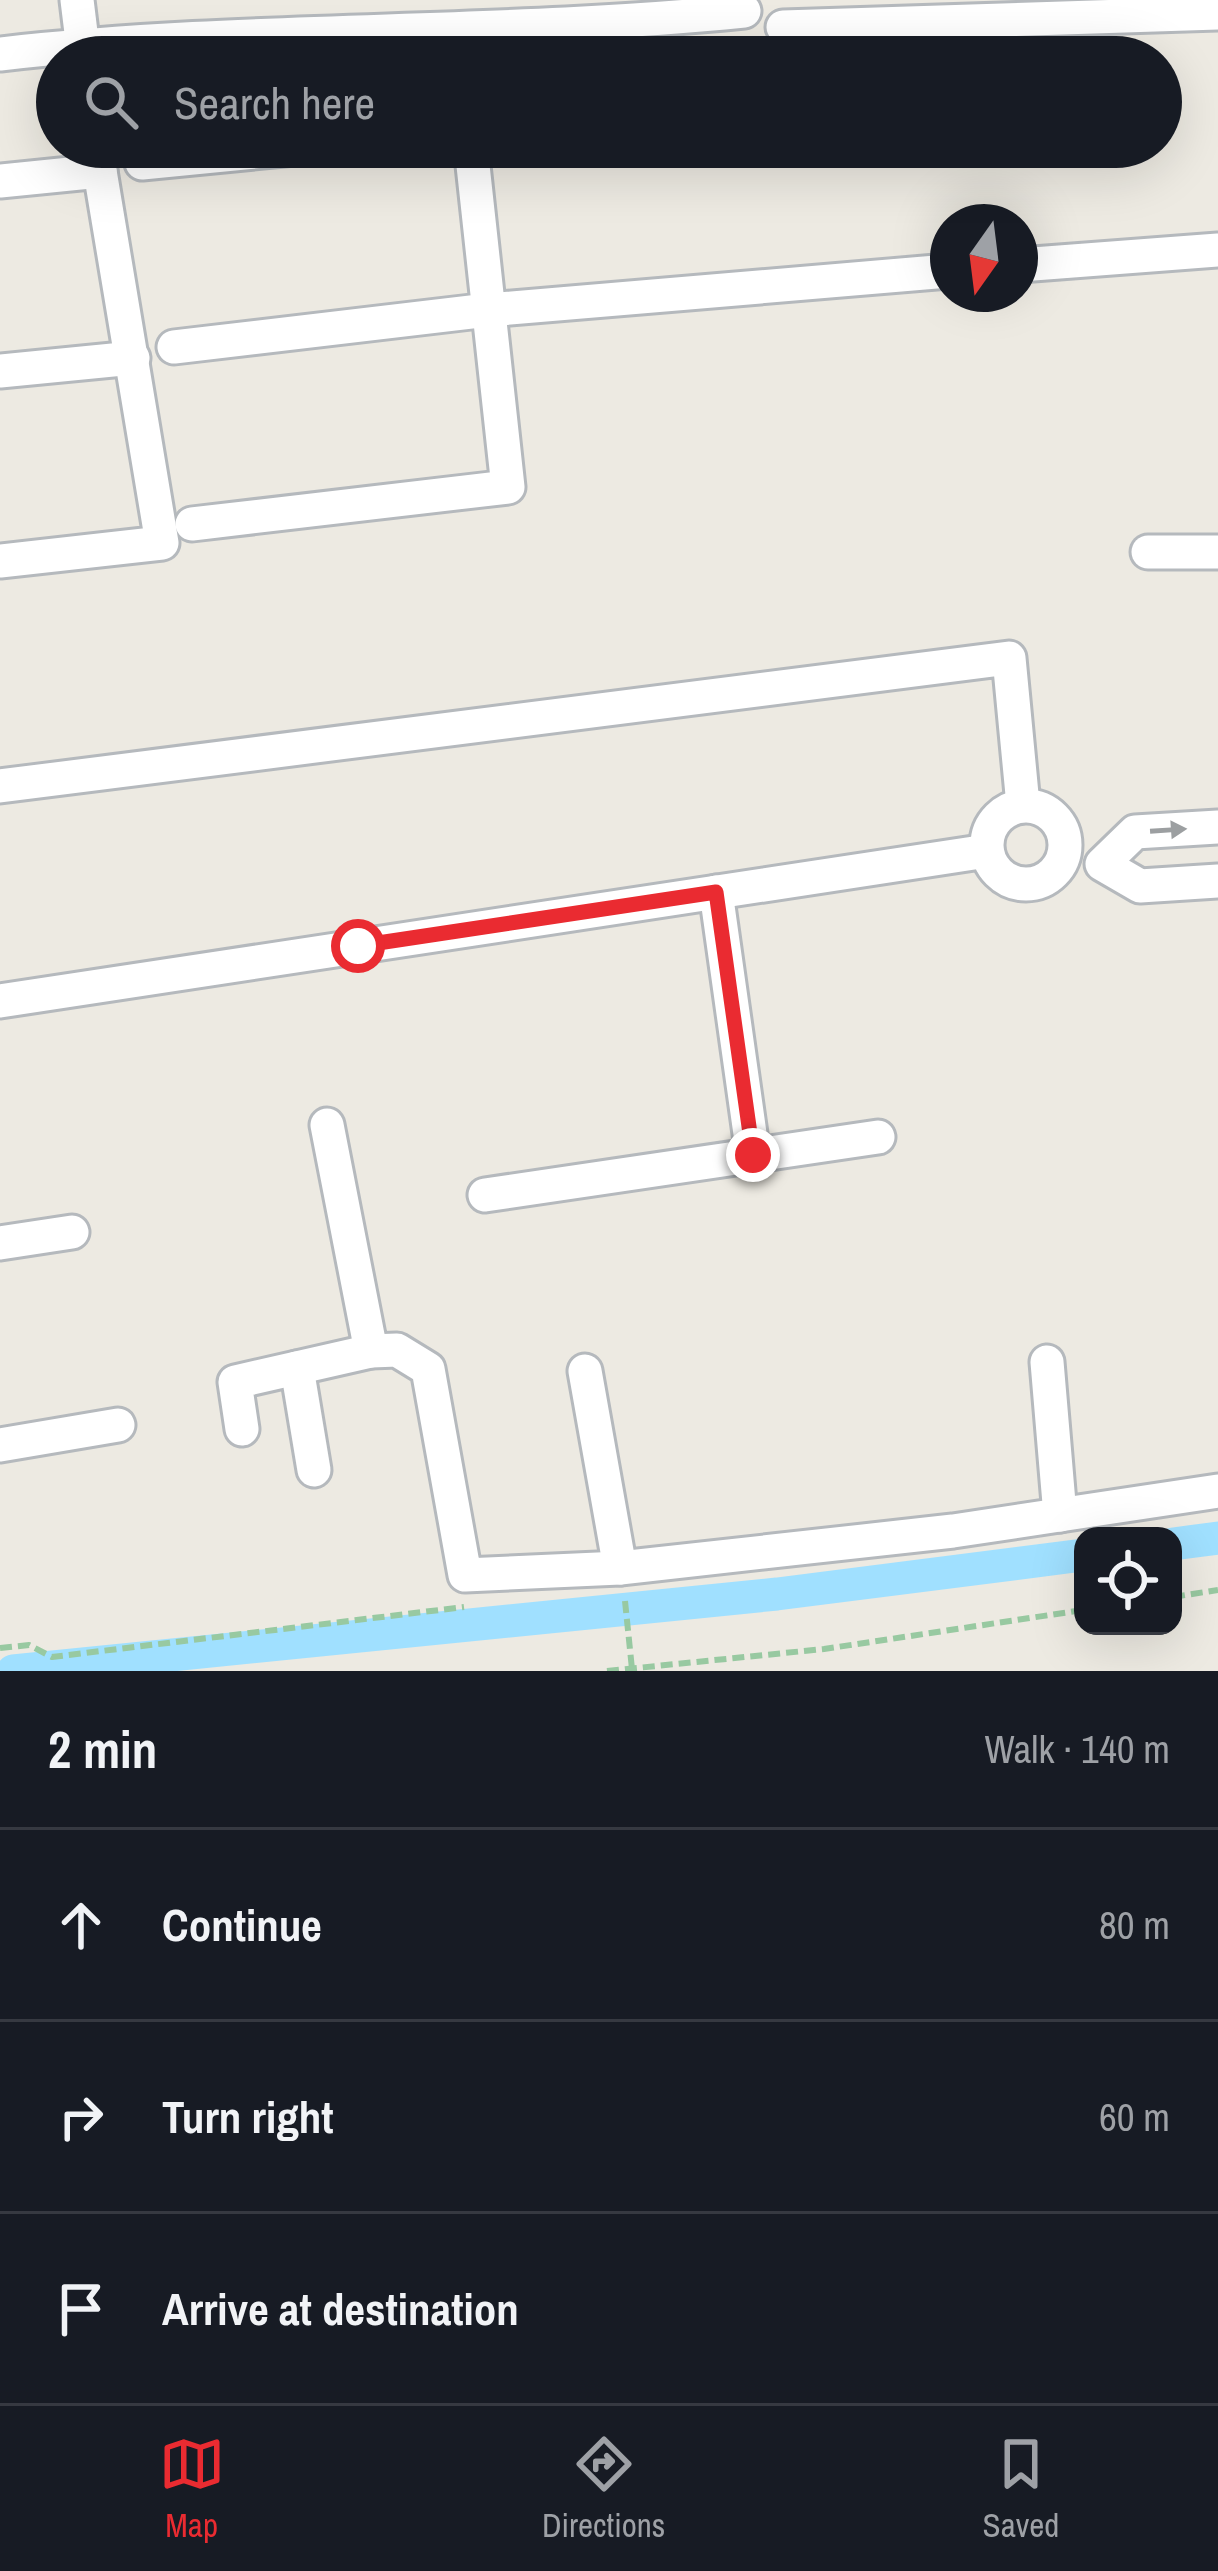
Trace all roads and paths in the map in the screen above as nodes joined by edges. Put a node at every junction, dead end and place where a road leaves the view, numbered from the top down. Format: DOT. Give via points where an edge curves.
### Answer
graph roads {
  1 [pos="77,0"];
  2 [pos="744,6"];
  3 [pos="786,13"];
  4 [pos="1218,13"];
  5 [pos="81,36"];
  6 [pos="366,36"];
  7 [pos="36,53"];
  8 [pos="0,54"];
  9 [pos="60,168"];
  10 [pos="100,168"];
  11 [pos="473,168"];
  12 [pos="0,182"];
  13 [pos="1218,250"];
  14 [pos="1038,265"];
  15 [pos="930,273"];
  16 [pos="488,310"];
  17 [pos="174,347"];
  18 [pos="133,358"];
  19 [pos="0,371"];
  20 [pos="192,524"];
  21 [pos="1148,552"];
  22 [pos="1218,552"];
  23 [pos="0,561"];
  24 [pos="0,786"];
  25 [pos="1023,806"];
  26 [pos="1218,827"];
  27 [pos="987,851"];
  28 [pos="1063,858"];
  29 [pos="1102,864"];
  30 [pos="1218,881"];
  31 [pos="716,892"];
  32 [pos="0,1001"];
  33 [pos="327,1125"];
  34 [pos="878,1137"];
  35 [pos="753,1155"];
  36 [pos="484,1195"];
  37 [pos="73,1232"];
  38 [pos="0,1243"];
  39 [pos="371,1351"];
  40 [pos="1047,1363"];
  41 [pos="297,1368"];
  42 [pos="586,1371"];
  43 [pos="118,1425"];
  44 [pos="242,1430"];
  45 [pos="0,1445"];
  46 [pos="314,1470"];
  47 [pos="1218,1491"];
  48 [pos="1060,1515"];
  49 [pos="465,1575"];
  50 [pos="622,1583"];
  51 [pos="1218,1590"];
  52 [pos="1182,1596"];
  53 [pos="1074,1611"];
  54 [pos="0,1648"];
  55 [pos="632,1669"];
  56 [pos="608,1671"];
  1 -- 5 [label="street"];
  2 -- 3 [label="street" via="749,23 771,32"];
  2 -- 6 [label="street"];
  3 -- 4 [label="street"];
  7 -- 8 [label="street"];
  9 -- 12 [label="street"];
  10 -- 18 [label="street"];
  11 -- 16 [label="street"];
  13 -- 14 [label="street"];
  15 -- 16 [label="street"];
  16 -- 17 [label="street"];
  16 -- 20 [label="street" via="508,487"];
  18 -- 19 [label="street"];
  18 -- 23 [label="street" via="162,543"];
  21 -- 22 [label="street"];
  24 -- 25 [label="street" via="1009,658"];
  25 -- 27 [label="street" via="991,826"];
  25 -- 28 [label="street" via="1058,821"];
  29 -- 26 [label="street, one-way" via="1136,832"];
  27 -- 28 [label="street" via="1000,874 1023,884 1048,878"];
  27 -- 31 [label="street"];
  28 -- 29 [label="street"];
  29 -- 30 [label="street" via="1140,886"];
  31 -- 32 [label="street"];
  31 -- 35 [label="street"];
  33 -- 39 [label="street"];
  34 -- 35 [label="street"];
  35 -- 36 [label="street"];
  37 -- 38 [label="street"];
  39 -- 41 [label="street"];
  39 -- 49 [label="street" via="397,1350 428,1369"];
  40 -- 48 [label="street"];
  41 -- 44 [label="street" via="235,1382"];
  41 -- 46 [label="street"];
  42 -- 50 [label="street"];
  43 -- 45 [label="street"];
  47 -- 48 [label="street"];
  48 -- 50 [label="street"];
  49 -- 50 [label="street"];
  49 -- 54 [label="path" via="467,1603 456,1610 52,1657 28,1645"];
  50 -- 55 [label="path"];
  51 -- 52 [label="path"];
  53 -- 55 [label="path"];
  55 -- 56 [label="path"];
}
